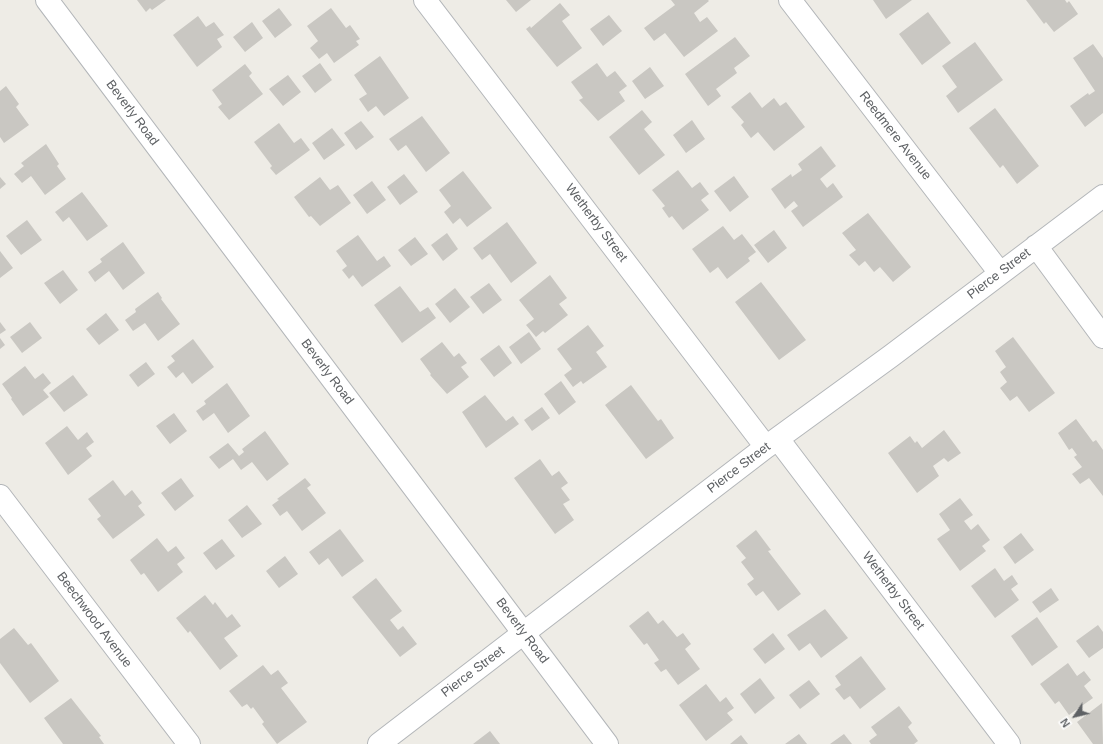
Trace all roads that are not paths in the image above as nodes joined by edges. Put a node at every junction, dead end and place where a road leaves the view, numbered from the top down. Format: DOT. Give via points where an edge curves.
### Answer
graph roads {
  1 [pos="47,0"];
  2 [pos="425,0"];
  3 [pos="790,0"];
  4 [pos="1103,196"];
  5 [pos="1036,246"];
  6 [pos="1000,273"];
  7 [pos="1103,337"];
  8 [pos="772,443"];
  9 [pos="0,496"];
  10 [pos="523,633"];
  11 [pos="189,744"];
  12 [pos="379,744"];
  13 [pos="607,744"];
  14 [pos="1009,744"];
  1 -- 10 [label="street, Beverly Road"];
  2 -- 8 [label="street, Wetherby Street"];
  3 -- 6 [label="street, Reedmere Avenue"];
  4 -- 5 [label="street, Pierce Street"];
  5 -- 6 [label="street, Pierce Street"];
  5 -- 7 [label="street"];
  6 -- 8 [label="street, Pierce Street"];
  8 -- 10 [label="street, Pierce Street"];
  8 -- 14 [label="street, Wetherby Street"];
  9 -- 11 [label="street, Beechwood Avenue"];
  10 -- 12 [label="street, Pierce Street"];
  10 -- 13 [label="street, Beverly Road"];
}
